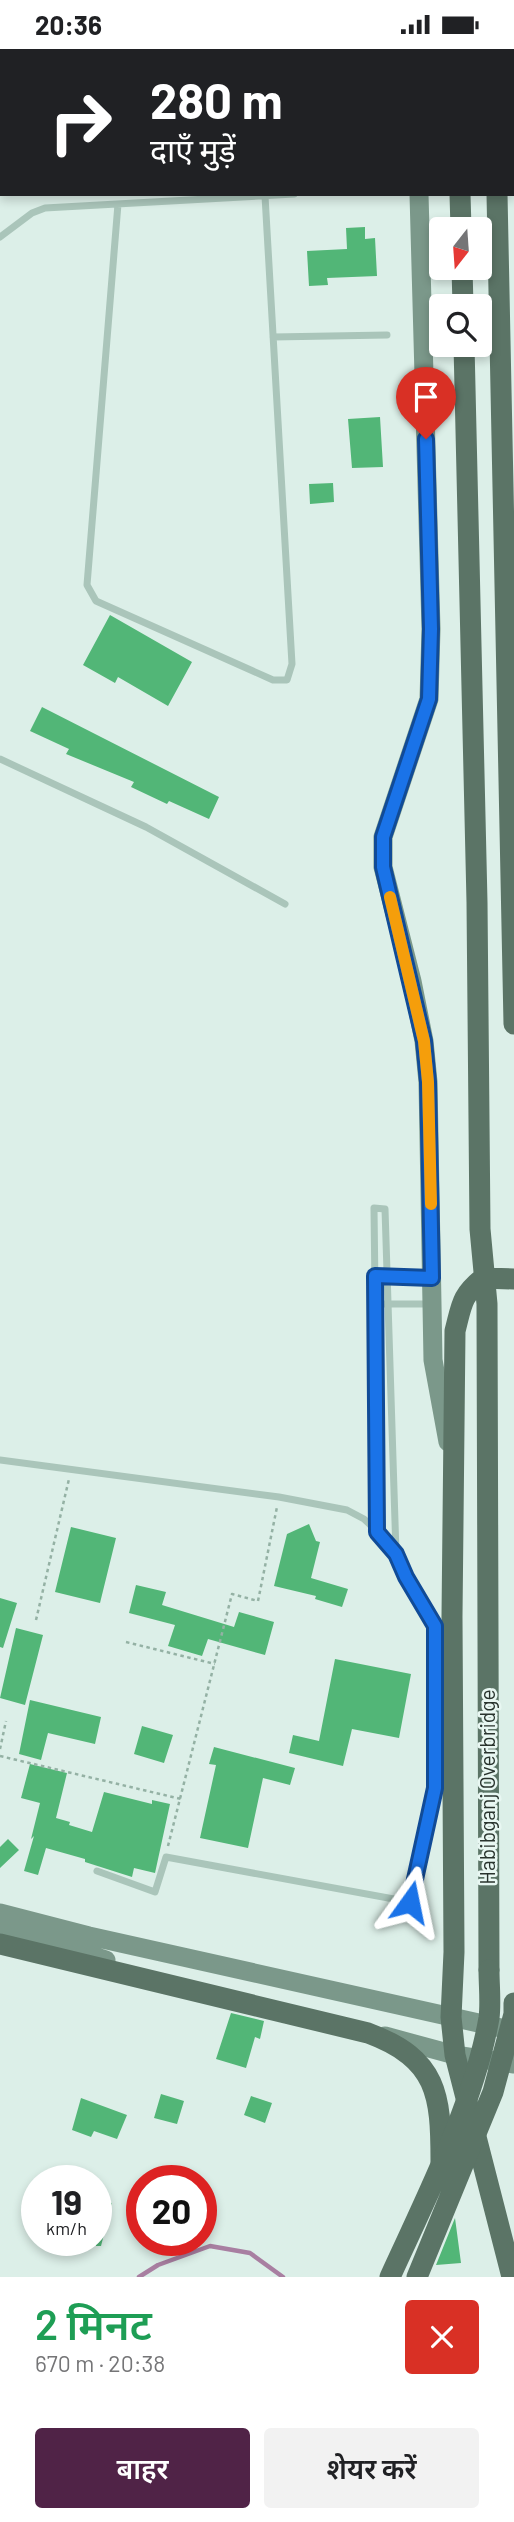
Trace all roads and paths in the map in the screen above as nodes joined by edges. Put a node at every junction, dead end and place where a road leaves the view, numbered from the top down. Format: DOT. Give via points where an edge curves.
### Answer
graph roads {
  1 [pos="265,196"];
  2 [pos="419,196"];
  3 [pos="460,196"];
  4 [pos="497,196"];
  5 [pos="118,204"];
  6 [pos="461,217"];
  7 [pos="0,237"];
  8 [pos="387,335"];
  9 [pos="273,337"];
  10 [pos="464,357"];
  11 [pos="0,759"];
  12 [pos="285,904"];
  13 [pos="514,1024"];
  14 [pos="375,1276"];
  15 [pos="388,1277"];
  16 [pos="483,1277"];
  17 [pos="432,1278"];
  18 [pos="514,1279"];
  19 [pos="376,1304"];
  20 [pos="389,1304"];
  21 [pos="432,1304"];
  22 [pos="0,1460"];
  23 [pos="71,1469"];
  24 [pos="453,1474"];
  25 [pos="279,1497"];
  26 [pos="377,1532"];
  27 [pos="396,1554"];
  28 [pos="36,1620"];
  29 [pos="127,1641"];
  30 [pos="215,1664"];
  31 [pos="6,1721"];
  32 [pos="0,1749"];
  33 [pos="0,1756"];
  34 [pos="181,1799"];
  35 [pos="166,1857"];
  36 [pos="97,1871"];
  37 [pos="0,1913"];
  38 [pos="0,1926"];
  39 [pos="0,1944"];
  40 [pos="514,2003"];
  41 [pos="451,2017"];
  42 [pos="514,2031"];
  43 [pos="455,2055"];
  44 [pos="514,2064"];
  45 [pos="441,2162"];
  46 [pos="390,2277"];
  47 [pos="417,2277"];
  48 [pos="512,2277"];
  1 -- 5 [label="lane"];
  1 -- 9 [label="lane"];
  2 -- 17 [label="street" via="429,699 383,837 383,867 424,1041"];
  3 -- 6 [label="main road"];
  4 -- 13 [label="main road"];
  5 -- 7 [label="lane" via="45,208"];
  5 -- 9 [label="lane" via="87,585 96,601 274,680 287,680 292,664"];
  8 -- 9 [label="lane"];
  10 -- 16 [label="main road, Habibganj Overbridge"];
  11 -- 12 [label="lane" via="146,827"];
  14 -- 15 [label="lane"];
  14 -- 15 [label="lane" via="374,1208 386,1209"];
  14 -- 19 [label="lane"];
  15 -- 17 [label="lane"];
  15 -- 20 [label="lane"];
  16 -- 18 [label="main road"];
  16 -- 24 [label="main road" via="464,1295 455,1331"];
  16 -- 45 [label="main road, Habibganj Overbridge, bridge" via="487,1304 489,2017 470,2087"];
  17 -- 21 [label="street"];
  19 -- 20 [label="lane"];
  19 -- 26 [label="lane"];
  20 -- 21 [label="lane"];
  20 -- 27 [label="lane"];
  21 -- 24 [label="street" via="433,1360"];
  22 -- 23 [label="lane"];
  23 -- 25 [label="lane"];
  23 -- 28 [label="path"];
  24 -- 41 [label="main road"];
  25 -- 26 [label="lane" via="356,1514"];
  25 -- 30 [label="path" via="258,1601 232,1594"];
  26 -- 27 [label="lane"];
  27 -- 35 [label="lane" via="435,1626 435,1788 410,1902"];
  29 -- 30 [label="path"];
  30 -- 34 [label="path"];
  31 -- 32 [label="path"];
  33 -- 34 [label="path"];
  34 -- 35 [label="path"];
  35 -- 36 [label="lane" via="155,1892"];
  37 -- 41 [label="street"];
  38 -- 43 [label="street" via="85,1954"];
  39 -- 45 [label="main road" via="388,2041 409,2053 439,2100"];
  40 -- 47 [label="main road, bridge" via="493,2092"];
  41 -- 42 [label="street"];
  41 -- 43 [label="main road"];
  43 -- 44 [label="street"];
  43 -- 48 [label="main road"];
  45 -- 46 [label="main road, Habibganj Overbridge, bridge"];
}
